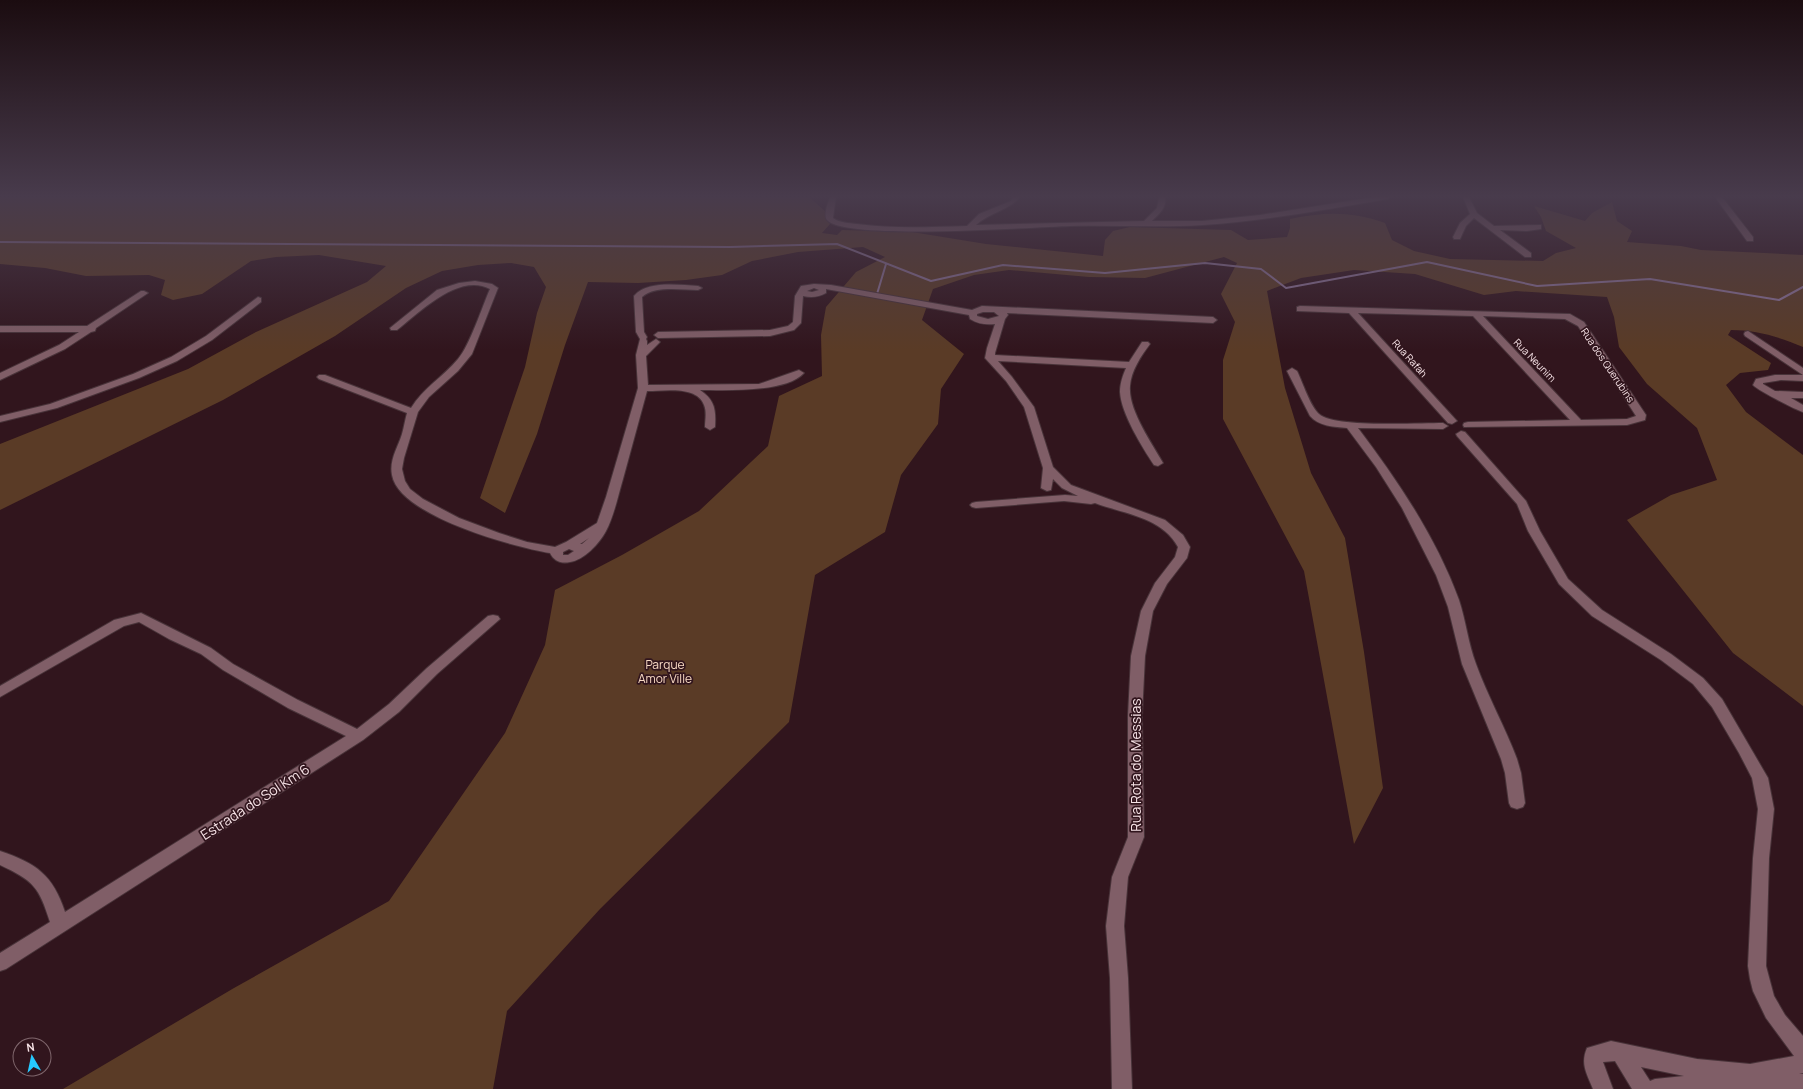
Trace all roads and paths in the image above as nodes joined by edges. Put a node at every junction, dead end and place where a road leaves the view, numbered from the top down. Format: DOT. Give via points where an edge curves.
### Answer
graph roads {
  1 [pos="1518,248"];
  2 [pos="1528,255"];
  3 [pos="698,288"];
  4 [pos="816,292"];
  5 [pos="144,293"];
  6 [pos="258,300"];
  7 [pos="798,306"];
  8 [pos="1300,309"];
  9 [pos="996,310"];
  10 [pos="1014,310"];
  11 [pos="1351,310"];
  12 [pos="973,313"];
  13 [pos="1475,313"];
  14 [pos="1002,317"];
  15 [pos="1213,320"];
  16 [pos="990,322"];
  17 [pos="92,328"];
  18 [pos="394,328"];
  19 [pos="0,329"];
  20 [pos="999,330"];
  21 [pos="1748,334"];
  22 [pos="642,336"];
  23 [pos="656,338"];
  24 [pos="1145,344"];
  25 [pos="641,355"];
  26 [pos="990,358"];
  27 [pos="1132,365"];
  28 [pos="1292,371"];
  29 [pos="1803,372"];
  30 [pos="799,373"];
  31 [pos="0,377"];
  32 [pos="322,377"];
  33 [pos="1803,378"];
  34 [pos="688,387"];
  35 [pos="643,388"];
  36 [pos="1775,394"];
  37 [pos="1803,395"];
  38 [pos="1803,409"];
  39 [pos="413,412"];
  40 [pos="0,420"];
  41 [pos="1447,423"];
  42 [pos="1578,423"];
  43 [pos="1350,425"];
  44 [pos="710,426"];
  45 [pos="1465,430"];
  46 [pos="1158,463"];
  47 [pos="1048,468"];
  48 [pos="1047,489"];
  49 [pos="1065,493"];
  50 [pos="1028,501"];
  51 [pos="976,505"];
  52 [pos="603,524"];
  53 [pos="570,545"];
  54 [pos="557,551"];
  55 [pos="580,553"];
  56 [pos="493,619"];
  57 [pos="0,692"];
  58 [pos="358,736"];
  59 [pos="1517,803"];
  60 [pos="0,858"];
  61 [pos="60,925"];
  62 [pos="0,963"];
  63 [pos="1621,1053"];
  64 [pos="1802,1058"];
  65 [pos="1703,1076"];
  66 [pos="1803,1084"];
  67 [pos="1122,1089"];
  68 [pos="1603,1089"];
  69 [pos="1643,1089"];
  70 [pos="1655,1089"];
  1 -- 2 [label="street"];
  3 -- 22 [label="street" via="654,288 641,292 638,296"];
  4 -- 7 [label="street"];
  4 -- 7 [label="street" via="804,288 799,296"];
  4 -- 12 [label="street" via="852,292"];
  5 -- 17 [label="street"];
  6 -- 40 [label="street" via="209,338 174,359 60,404"];
  7 -- 23 [label="street" via="797,324 784,330 685,334"];
  8 -- 11 [label="street, Rua dos Querubins"];
  9 -- 10 [label="street"];
  9 -- 12 [label="street" via="982,309"];
  9 -- 14 [label="street"];
  10 -- 14 [label="street"];
  10 -- 15 [label="street"];
  11 -- 13 [label="street, Rua dos Querubins"];
  11 -- 41 [label="street, Rua Rafah"];
  12 -- 16 [label="street" via="977,320"];
  13 -- 42 [label="street, Rua Neunim"];
  13 -- 42 [label="street, Rua dos Querubins" via="1560,315 1579,321 1640,412 1641,418 1628,422"];
  14 -- 16 [label="street"];
  14 -- 20 [label="street"];
  16 -- 20 [label="street"];
  17 -- 19 [label="street"];
  17 -- 31 [label="street" via="56,351"];
  18 -- 39 [label="street" via="447,288 456,285 487,284 494,288 467,354 454,370 431,387"];
  20 -- 26 [label="street" via="990,349"];
  21 -- 29 [label="street"];
  22 -- 23 [label="street"];
  22 -- 25 [label="street"];
  23 -- 25 [label="street"];
  24 -- 27 [label="street"];
  25 -- 35 [label="street"];
  26 -- 27 [label="street"];
  26 -- 47 [label="street" via="1010,378 1030,407"];
  27 -- 46 [label="street" via="1124,392 1132,415"];
  28 -- 43 [label="street" via="1315,417 1325,422"];
  30 -- 34 [label="street" via="760,387"];
  32 -- 39 [label="street"];
  33 -- 36 [label="street" via="1783,377 1759,381 1758,385 1763,390"];
  34 -- 35 [label="street"];
  34 -- 44 [label="street" via="710,405"];
  35 -- 52 [label="street"];
  36 -- 37 [label="street"];
  36 -- 38 [label="street"];
  39 -- 54 [label="street" via="398,456 397,470 399,483 412,497 434,511 503,539"];
  41 -- 43 [label="street"];
  41 -- 45 [label="street" via="1446,430"];
  42 -- 45 [label="street, Rua dos Querubins"];
  43 -- 59 [label="street" via="1383,467 1411,511 1432,551 1453,601 1469,664 1513,773"];
  45 -- 64 [label="street" via="1522,503 1534,531 1563,581 1597,613 1666,657 1698,681 1717,703 1745,750 1760,778 1766,809 1761,858 1757,966 1759,983 1773,1014"];
  47 -- 48 [label="street"];
  47 -- 49 [label="street"];
  48 -- 49 [label="street" via="1049,496"];
  48 -- 50 [label="street"];
  49 -- 50 [label="street"];
  49 -- 67 [label="street, Rua Rota do Messias" via="1145,515 1162,523 1176,534 1184,547 1181,558 1161,583 1147,611 1138,656 1135,716 1136,837 1120,878 1115,926 1120,994"];
  50 -- 51 [label="street"];
  52 -- 53 [label="street"];
  52 -- 55 [label="street" via="597,537"];
  53 -- 54 [label="street"];
  53 -- 55 [label="street" via="579,547"];
  54 -- 55 [label="street" via="558,557 564,559 572,559"];
  56 -- 58 [label="street, Estrada do Sol Km 6" via="432,671 394,708"];
  57 -- 58 [label="street" via="119,623 141,617 206,651 228,667 293,704"];
  58 -- 61 [label="street, Estrada do Sol Km 6"];
  60 -- 61 [label="street" via="13,863 41,882 52,899"];
  61 -- 62 [label="street, Estrada do Sol Km 6"];
  63 -- 65 [label="street"];
  63 -- 68 [label="street" via="1611,1051 1594,1055 1593,1062"];
  63 -- 69 [label="street"];
  64 -- 65 [label="street" via="1766,1072"];
  65 -- 66 [label="street"];
  65 -- 70 [label="street"];
}
